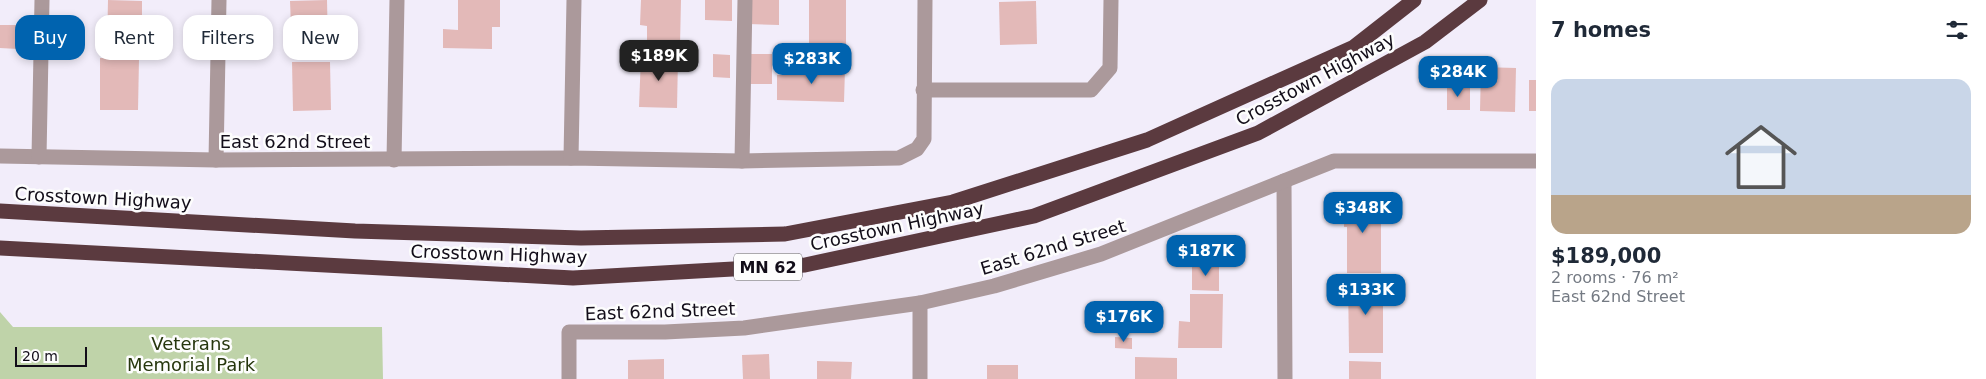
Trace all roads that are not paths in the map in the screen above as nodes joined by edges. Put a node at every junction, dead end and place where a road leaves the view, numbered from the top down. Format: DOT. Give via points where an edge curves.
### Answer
graph roads {
  1 [pos="42,0"];
  2 [pos="219,0"];
  3 [pos="397,0"];
  4 [pos="574,0"];
  5 [pos="745,0"];
  6 [pos="925,0"];
  7 [pos="1111,0"];
  8 [pos="1414,0"];
  9 [pos="1480,0"];
  10 [pos="923,90"];
  11 [pos="0,156"];
  12 [pos="39,157"];
  13 [pos="571,158"];
  14 [pos="216,160"];
  15 [pos="394,160"];
  16 [pos="742,161"];
  17 [pos="1536,161"];
  18 [pos="1284,181"];
  19 [pos="0,211"];
  20 [pos="0,248"];
  21 [pos="920,303"];
  22 [pos="569,379"];
  23 [pos="920,379"];
  24 [pos="1285,379"];
  1 -- 12 [label="street"];
  2 -- 14 [label="street"];
  3 -- 15 [label="street"];
  4 -- 13 [label="street"];
  5 -- 16 [label="street"];
  6 -- 10 [label="street"];
  7 -- 10 [label="street" via="1110,68 1092,90"];
  8 -- 19 [label="highway, Crosstown Highway / MN 62" via="1354,47 1147,140 953,202 786,234 581,238 355,231"];
  9 -- 20 [label="highway, Crosstown Highway / MN 62" via="1425,42 1258,133 1034,216 805,265 574,278"];
  10 -- 16 [label="street, East 62nd Street" via="924,139 917,149 899,158"];
  11 -- 12 [label="street, East 62nd Street"];
  12 -- 14 [label="street, East 62nd Street"];
  13 -- 15 [label="street, East 62nd Street"];
  13 -- 16 [label="street, East 62nd Street"];
  14 -- 15 [label="street, East 62nd Street"];
  17 -- 18 [label="street, East 62nd Street" via="1334,161"];
  18 -- 21 [label="street, East 62nd Street" via="1101,254 994,286"];
  18 -- 24 [label="street"];
  21 -- 22 [label="street, East 62nd Street" via="744,328 569,332"];
  21 -- 23 [label="street"];
}
